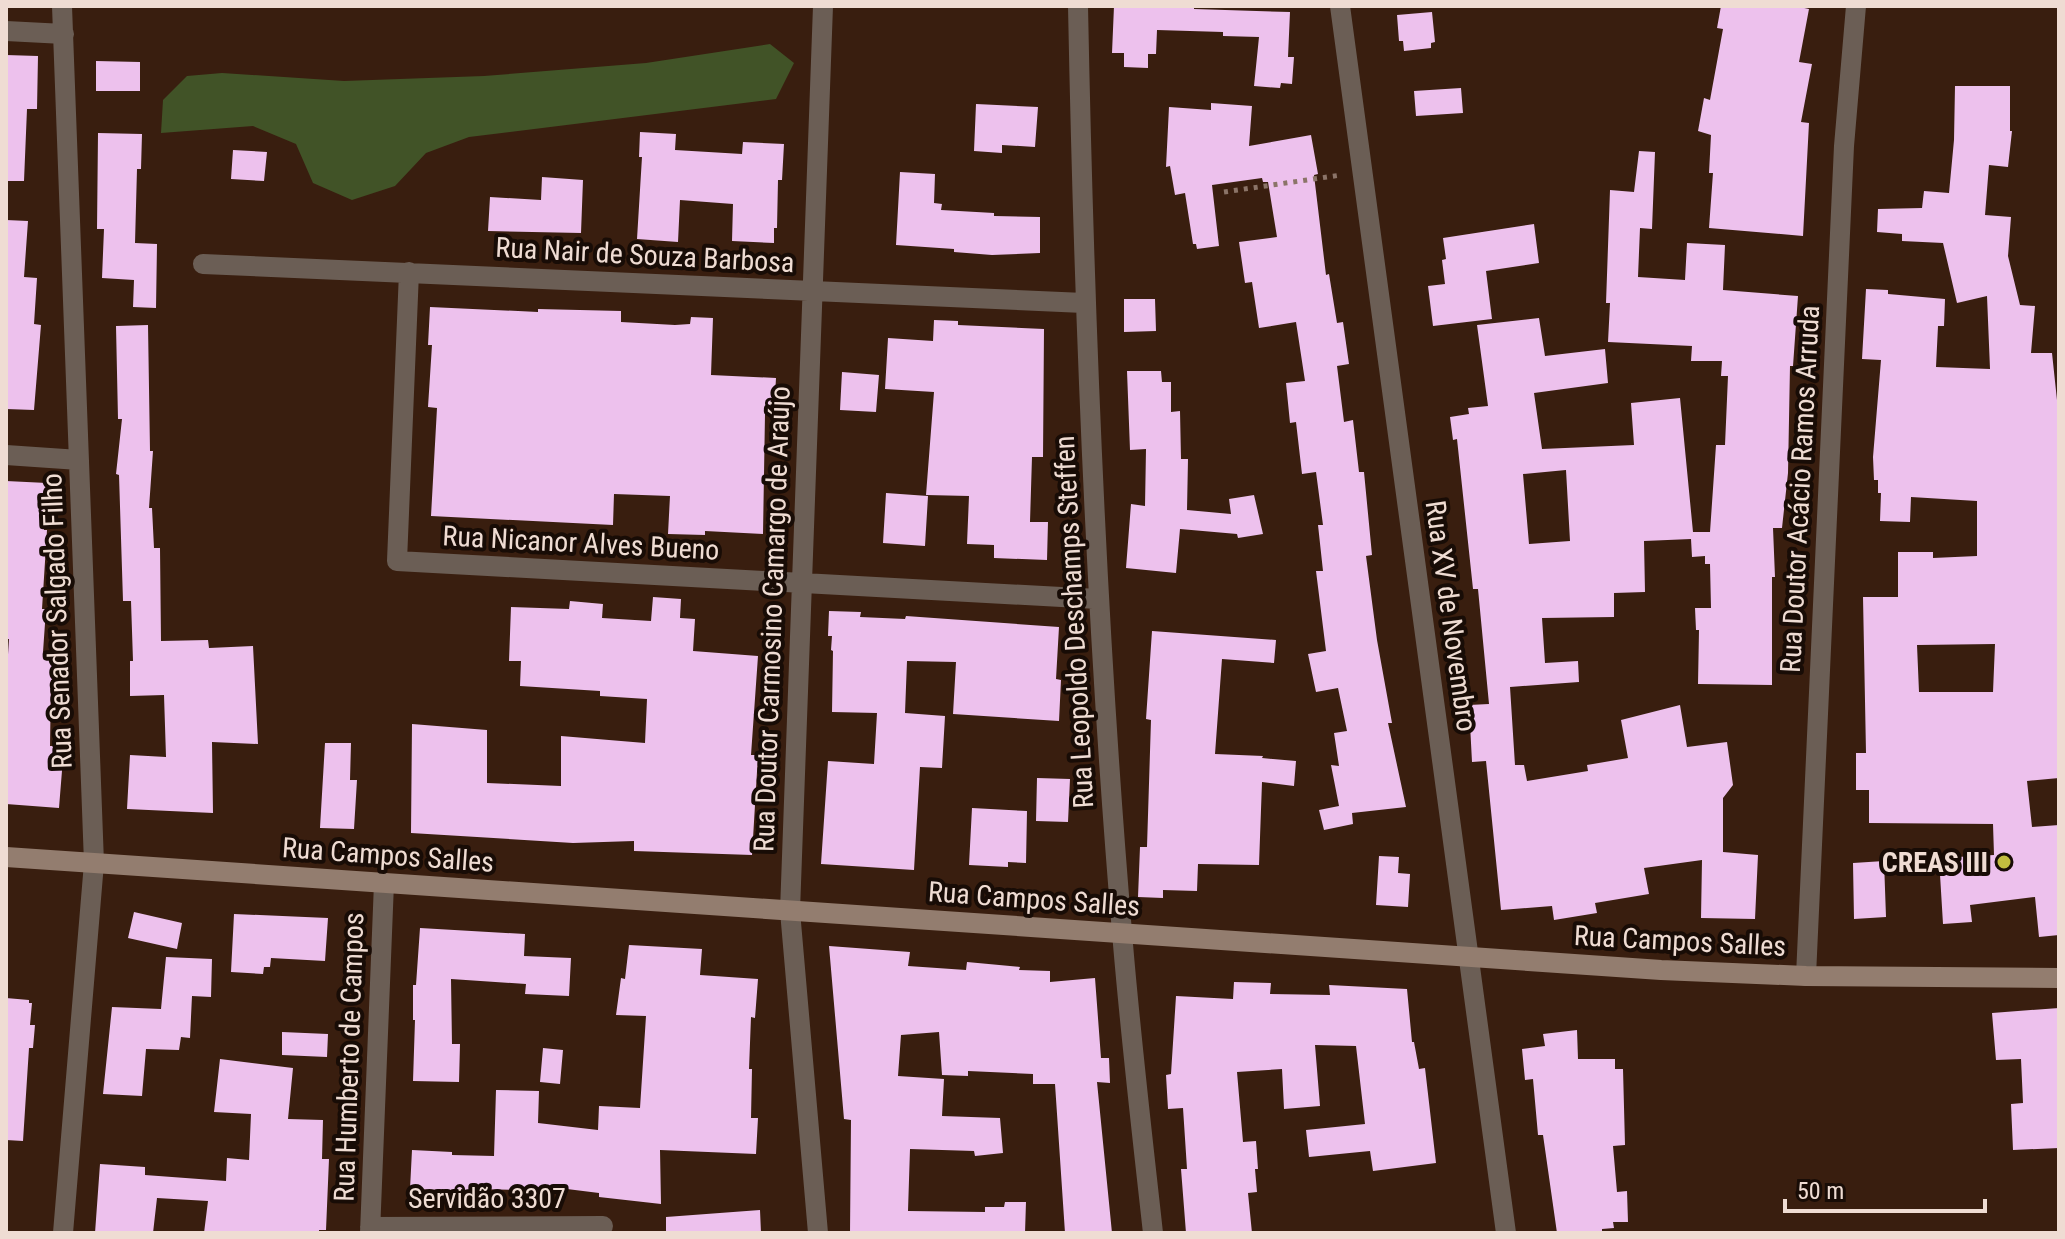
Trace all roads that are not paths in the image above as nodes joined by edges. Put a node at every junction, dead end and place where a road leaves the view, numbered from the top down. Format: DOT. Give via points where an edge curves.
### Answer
graph roads {
  1 [pos="62,6"];
  2 [pos="823,6"];
  3 [pos="1078,6"];
  4 [pos="1340,6"];
  5 [pos="1856,6"];
  6 [pos="6,31"];
  7 [pos="64,34"];
  8 [pos="203,264"];
  9 [pos="409,272"];
  10 [pos="812,291"];
  11 [pos="1084,303"];
  12 [pos="6,455"];
  13 [pos="79,460"];
  14 [pos="802,583"];
  15 [pos="1098,599"];
  16 [pos="6,857"];
  17 [pos="94,863"];
  18 [pos="384,883"];
  19 [pos="790,911"];
  20 [pos="1122,933"];
  21 [pos="1468,956"];
  22 [pos="1806,976"];
  23 [pos="2059,978"];
  24 [pos="603,1226"];
  25 [pos="370,1230"];
  26 [pos="63,1233"];
  27 [pos="818,1233"];
  28 [pos="1153,1233"];
  29 [pos="1506,1233"];
  1 -- 7 [label="street, Rua Senador Salgado Filho"];
  2 -- 10 [label="street, Rua Doutor Carmosino Camargo de Araújo"];
  3 -- 11 [label="street, Rua Leopoldo Deschamps Steffen"];
  4 -- 21 [label="street, Rua XV de Novembro"];
  5 -- 22 [label="street, Rua Doutor Acácio Ramos Arruda" via="1844,146"];
  6 -- 7 [label="street"];
  7 -- 13 [label="street, Rua Senador Salgado Filho"];
  8 -- 9 [label="street, Rua Nair de Souza Barbosa"];
  9 -- 10 [label="street, Rua Nair de Souza Barbosa"];
  9 -- 14 [label="street, Rua Nicanor Alves Bueno" via="397,561"];
  10 -- 11 [label="street, Rua Nair de Souza Barbosa"];
  10 -- 14 [label="street, Rua Doutor Carmosino Camargo de Araújo"];
  11 -- 15 [label="street, Rua Leopoldo Deschamps Steffen"];
  12 -- 13 [label="street"];
  13 -- 17 [label="street, Rua Senador Salgado Filho"];
  14 -- 15 [label="street, Rua Nicanor Alves Bueno"];
  14 -- 19 [label="street, Rua Doutor Carmosino Camargo de Araújo"];
  15 -- 20 [label="street, Rua Leopoldo Deschamps Steffen"];
  16 -- 17 [label="main road, Rua Campos Salles"];
  17 -- 18 [label="main road, Rua Campos Salles"];
  17 -- 26 [label="street, Rua Senador Salgado Filho"];
  18 -- 19 [label="main road, Rua Campos Salles"];
  18 -- 25 [label="street, Rua Humberto de Campos"];
  19 -- 20 [label="main road, Rua Campos Salles"];
  19 -- 27 [label="street, Rua Doutor Carmosino Camargo de Araújo"];
  20 -- 21 [label="main road, Rua Campos Salles"];
  20 -- 28 [label="street, Rua Leopoldo Deschamps Steffen"];
  21 -- 22 [label="main road, Rua Campos Salles"];
  21 -- 29 [label="street, Rua XV de Novembro"];
  22 -- 23 [label="main road, Rua Campos Salles"];
  24 -- 25 [label="street, Servidão 3307"];
}
